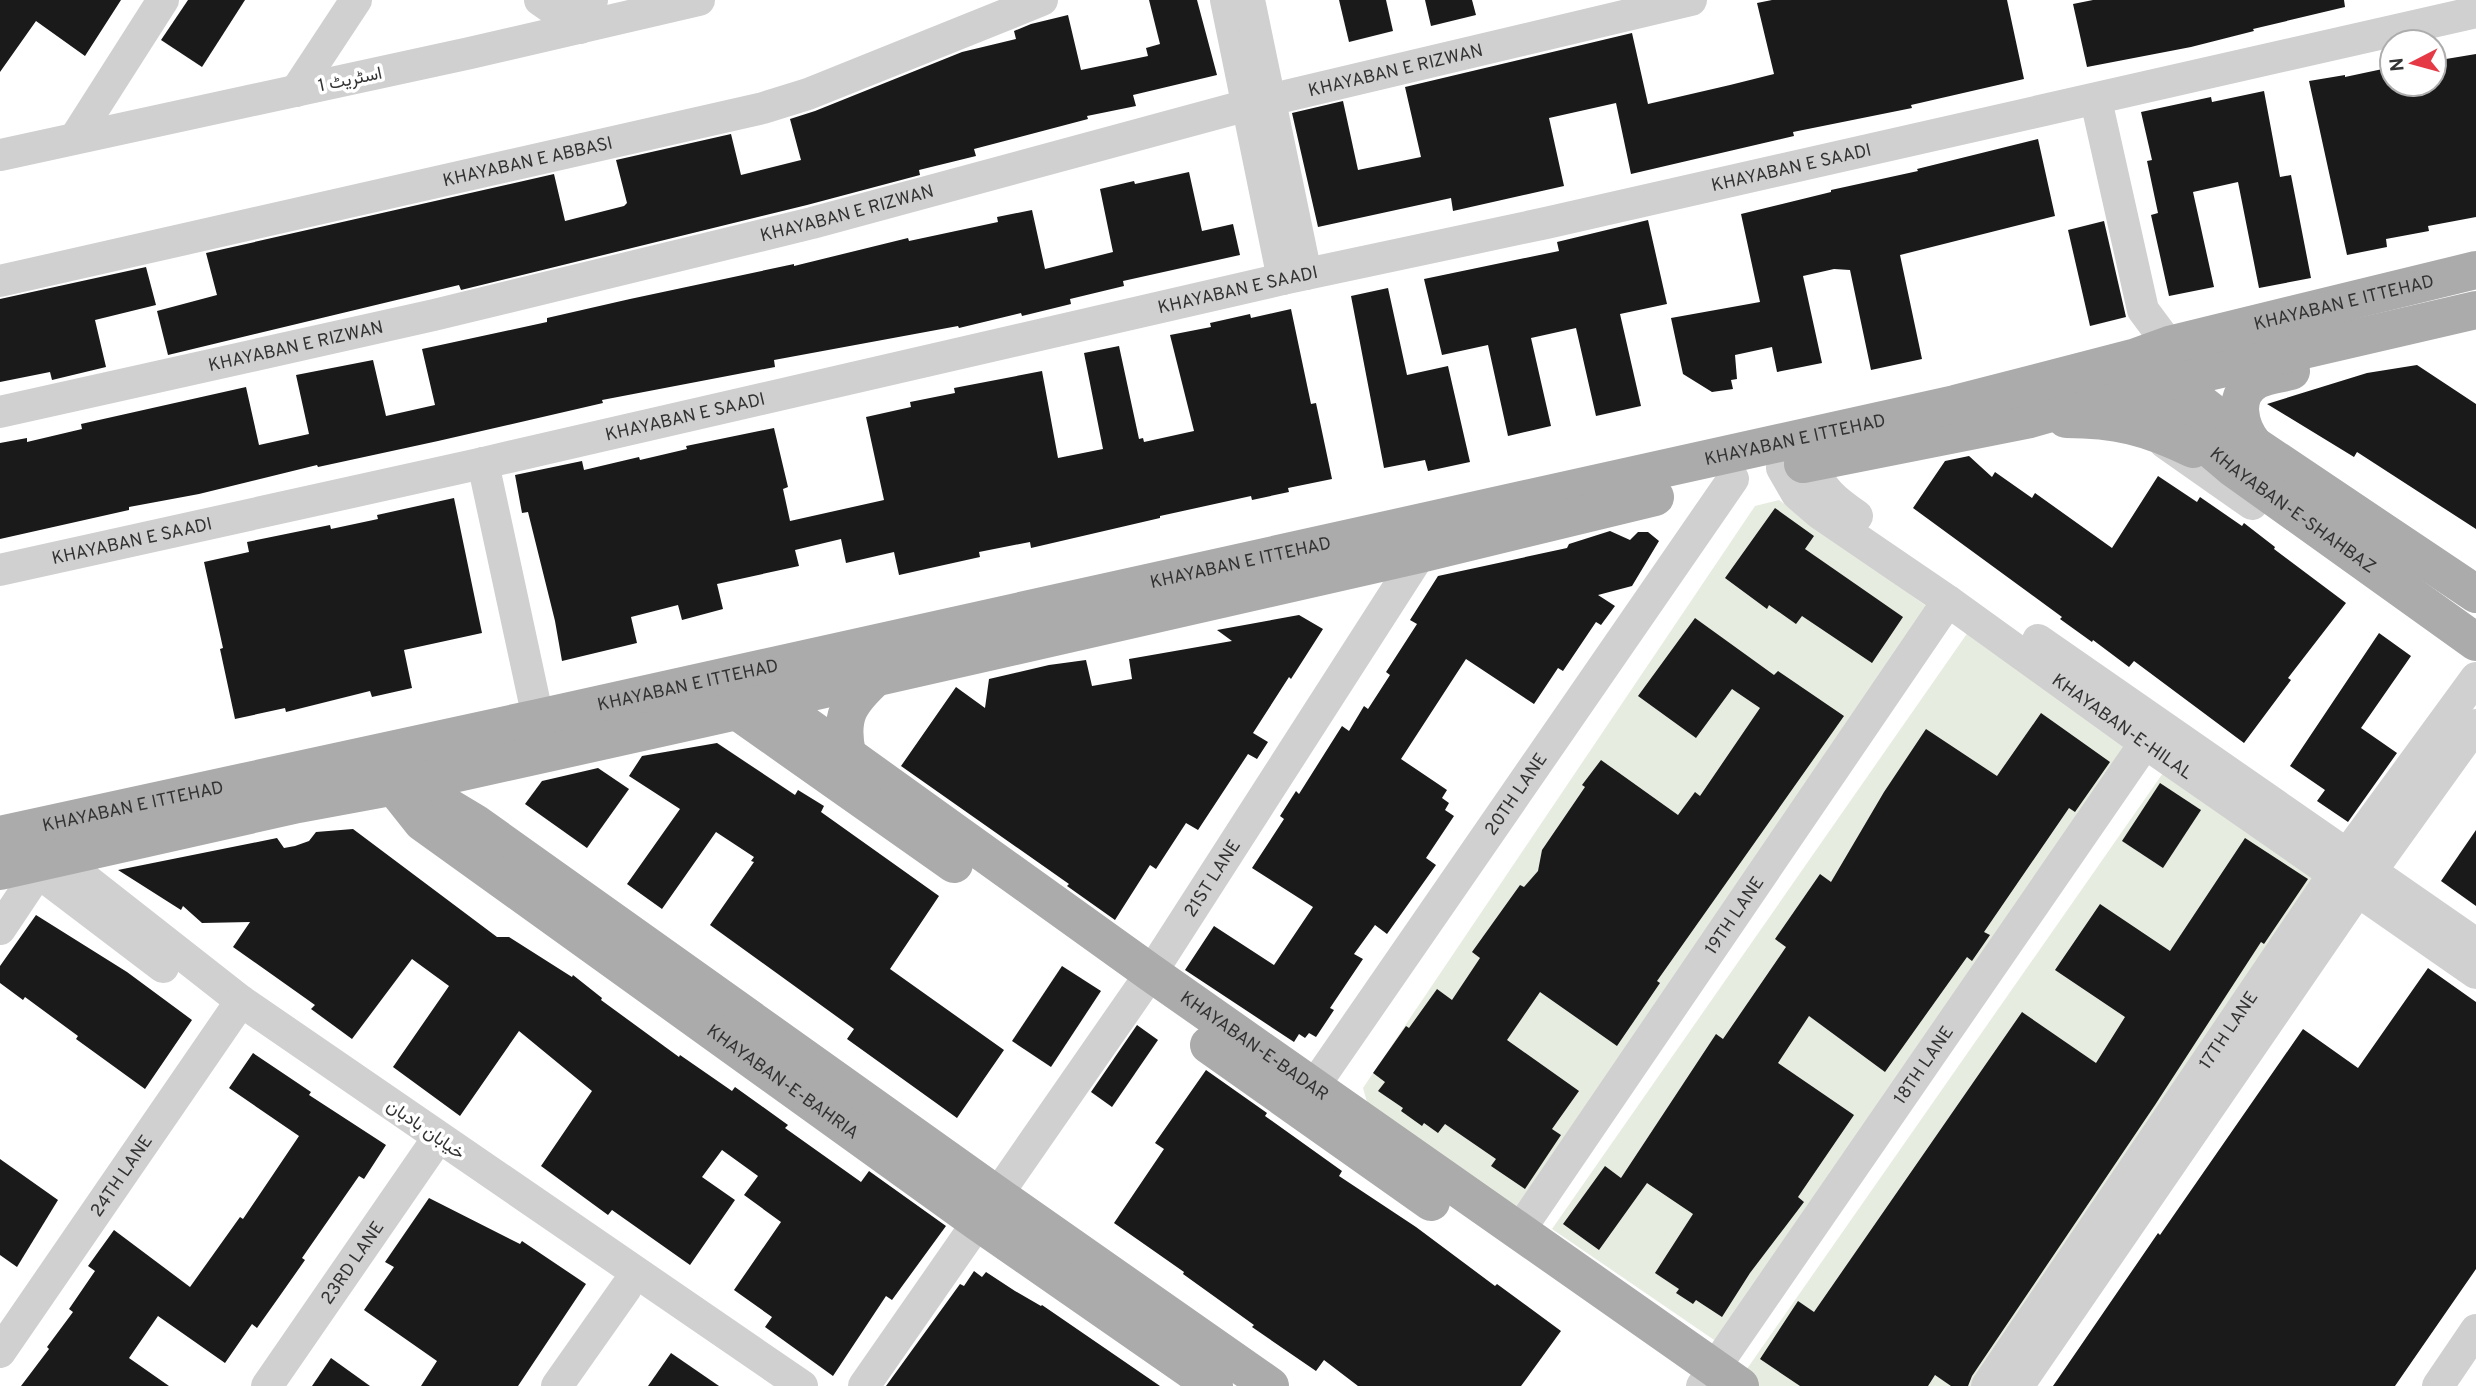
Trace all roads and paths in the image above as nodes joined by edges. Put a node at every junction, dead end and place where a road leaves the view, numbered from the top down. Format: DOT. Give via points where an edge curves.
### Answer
graph roads {
  1 [pos="163,0"];
  2 [pos="356,0"];
  3 [pos="699,0"];
  4 [pos="1042,0"];
  5 [pos="1226,0"];
  6 [pos="1249,0"];
  7 [pos="1691,0"];
  8 [pos="568,11"];
  9 [pos="2476,12"];
  10 [pos="296,91"];
  11 [pos="2096,100"];
  12 [pos="1259,102"];
  13 [pos="75,138"];
  14 [pos="0,155"];
  15 [pos="2476,270"];
  16 [pos="1294,276"];
  17 [pos="0,281"];
  18 [pos="2476,310"];
  19 [pos="2339,341"];
  20 [pos="2153,368"];
  21 [pos="0,412"];
  22 [pos="2030,419"];
  23 [pos="2144,428"];
  24 [pos="2242,443"];
  25 [pos="484,463"];
  26 [pos="1797,466"];
  27 [pos="1733,479"];
  28 [pos="1419,554"];
  29 [pos="0,570"];
  30 [pos="2476,574"];
  31 [pos="2476,593"];
  32 [pos="1948,601"];
  33 [pos="2476,642"];
  34 [pos="2476,662"];
  35 [pos="876,677"];
  36 [pos="2476,678"];
  37 [pos="755,706"];
  38 [pos="538,718"];
  39 [pos="2476,725"];
  40 [pos="620,737"];
  41 [pos="2145,743"];
  42 [pos="847,754"];
  43 [pos="406,775"];
  44 [pos="298,804"];
  45 [pos="0,835"];
  46 [pos="465,835"];
  47 [pos="32,867"];
  48 [pos="2353,872"];
  49 [pos="0,929"];
  50 [pos="2476,944"];
  51 [pos="2476,973"];
  52 [pos="1144,983"];
  53 [pos="235,1009"];
  54 [pos="1306,1098"];
  55 [pos="432,1146"];
  56 [pos="987,1209"];
  57 [pos="1519,1231"];
  58 [pos="626,1288"];
  59 [pos="2476,1330"];
  60 [pos="0,1352"];
  61 [pos="1713,1381"];
  62 [pos="267,1386"];
  63 [pos="557,1386"];
  64 [pos="768,1386"];
  65 [pos="802,1386"];
  66 [pos="864,1386"];
  67 [pos="1214,1386"];
  68 [pos="1270,1386"];
  69 [pos="1987,1386"];
  70 [pos="2018,1386"];
  71 [pos="2438,1386"];
  1 -- 13 [label="street"];
  2 -- 10 [label="street"];
  3 -- 8 [label="street, اسٹریٹ 1"];
  4 -- 17 [label="street, KHAYABAN E ABBASI" via="764,108"];
  5 -- 12 [label="street"];
  6 -- 12 [label="street"];
  7 -- 12 [label="street, KHAYABAN E RIZWAN"];
  8 -- 10 [label="street, اسٹریٹ 1"];
  9 -- 11 [label="street, KHAYABAN E SAADI"];
  10 -- 13 [label="street, اسٹریٹ 1"];
  11 -- 16 [label="street, KHAYABAN E SAADI"];
  11 -- 20 [label="street"];
  12 -- 16 [label="street"];
  12 -- 21 [label="street, KHAYABAN E RIZWAN" via="799,226 434,315"];
  13 -- 14 [label="street, اسٹریٹ 1"];
  15 -- 20 [label="main road, KHAYABAN E ITTEHAD"];
  16 -- 25 [label="street, KHAYABAN E SAADI"];
  18 -- 19 [label="main road, KHAYABAN E ITTEHAD"];
  19 -- 20 [label="main road, KHAYABAN E ITTEHAD"];
  19 -- 24 [label="main road" via="2320,366 2257,381 2243,395"];
  20 -- 22 [label="main road, KHAYABAN E ITTEHAD"];
  20 -- 24 [label="main road, KHAYABAN-E-SHAHBAZ"];
  20 -- 38 [label="main road, KHAYABAN E ITTEHAD" via="1928,410"];
  22 -- 23 [label="main road" via="2103,419"];
  22 -- 26 [label="main road, KHAYABAN E ITTEHAD"];
  23 -- 24 [label="main road" via="2176,440"];
  23 -- 34 [label="street"];
  24 -- 30 [label="street"];
  24 -- 31 [label="main road, KHAYABAN-E-SHAHBAZ"];
  24 -- 33 [label="main road, KHAYABAN-E-SHAHBAZ"];
  25 -- 29 [label="street, KHAYABAN E SAADI"];
  25 -- 38 [label="street"];
  26 -- 27 [label="main road, KHAYABAN E ITTEHAD"];
  26 -- 32 [label="street, KHAYABAN-E-HILAL" via="1797,494"];
  26 -- 48 [label="street" via="1847,509"];
  27 -- 28 [label="main road, KHAYABAN E ITTEHAD"];
  27 -- 54 [label="street, 20TH LANE"];
  28 -- 35 [label="main road, KHAYABAN E ITTEHAD"];
  28 -- 52 [label="street, 21ST LANE"];
  32 -- 41 [label="street, KHAYABAN-E-HILAL"];
  32 -- 57 [label="street, 19TH LANE"];
  35 -- 37 [label="main road, KHAYABAN E ITTEHAD"];
  35 -- 42 [label="main road" via="849,706 844,729"];
  36 -- 48 [label="street, 17TH LANE"];
  37 -- 40 [label="main road, KHAYABAN E ITTEHAD"];
  37 -- 42 [label="main road, KHAYABAN-E-BADAR"];
  37 -- 52 [label="main road, KHAYABAN-E-BADAR"];
  38 -- 43 [label="main road, KHAYABAN E ITTEHAD"];
  39 -- 48 [label="street, 17TH LANE"];
  40 -- 43 [label="main road, KHAYABAN E ITTEHAD"];
  40 -- 46 [label="main road" via="607,750 484,775 471,790"];
  41 -- 48 [label="street, KHAYABAN-E-HILAL"];
  41 -- 61 [label="street, 18TH LANE"];
  42 -- 52 [label="main road, KHAYABAN-E-BADAR"];
  43 -- 44 [label="main road, KHAYABAN E ITTEHAD"];
  43 -- 45 [label="main road, KHAYABAN E ITTEHAD"];
  43 -- 46 [label="main road, KHAYABAN-E-BAHRIA"];
  44 -- 46 [label="main road" via="363,806"];
  44 -- 47 [label="main road, KHAYABAN E ITTEHAD"];
  46 -- 56 [label="main road, KHAYABAN-E-BAHRIA"];
  47 -- 49 [label="street"];
  47 -- 53 [label="street, خیابان بادبان"];
  48 -- 50 [label="street"];
  48 -- 51 [label="street, KHAYABAN-E-HILAL"];
  48 -- 69 [label="street, 17TH LANE"];
  48 -- 70 [label="street, 17TH LANE"];
  52 -- 54 [label="main road, KHAYABAN-E-BADAR"];
  52 -- 56 [label="street, 21ST LANE"];
  53 -- 55 [label="street, خیابان بادبان"];
  53 -- 60 [label="street, 24TH LANE"];
  54 -- 57 [label="main road, KHAYABAN-E-BADAR"];
  54 -- 61 [label="main road, KHAYABAN-E-BADAR"];
  55 -- 58 [label="street, خیابان بادبان"];
  55 -- 62 [label="street, 23RD LANE"];
  55 -- 65 [label="street, خیابان بادبان"];
  56 -- 66 [label="street, 21ST LANE"];
  56 -- 67 [label="main road, KHAYABAN-E-BAHRIA"];
  56 -- 68 [label="main road, KHAYABAN-E-BAHRIA"];
  57 -- 61 [label="main road, KHAYABAN-E-BADAR"];
  58 -- 63 [label="street"];
  58 -- 64 [label="street, خیابان بادبان"];
  59 -- 71 [label="street"];
}
